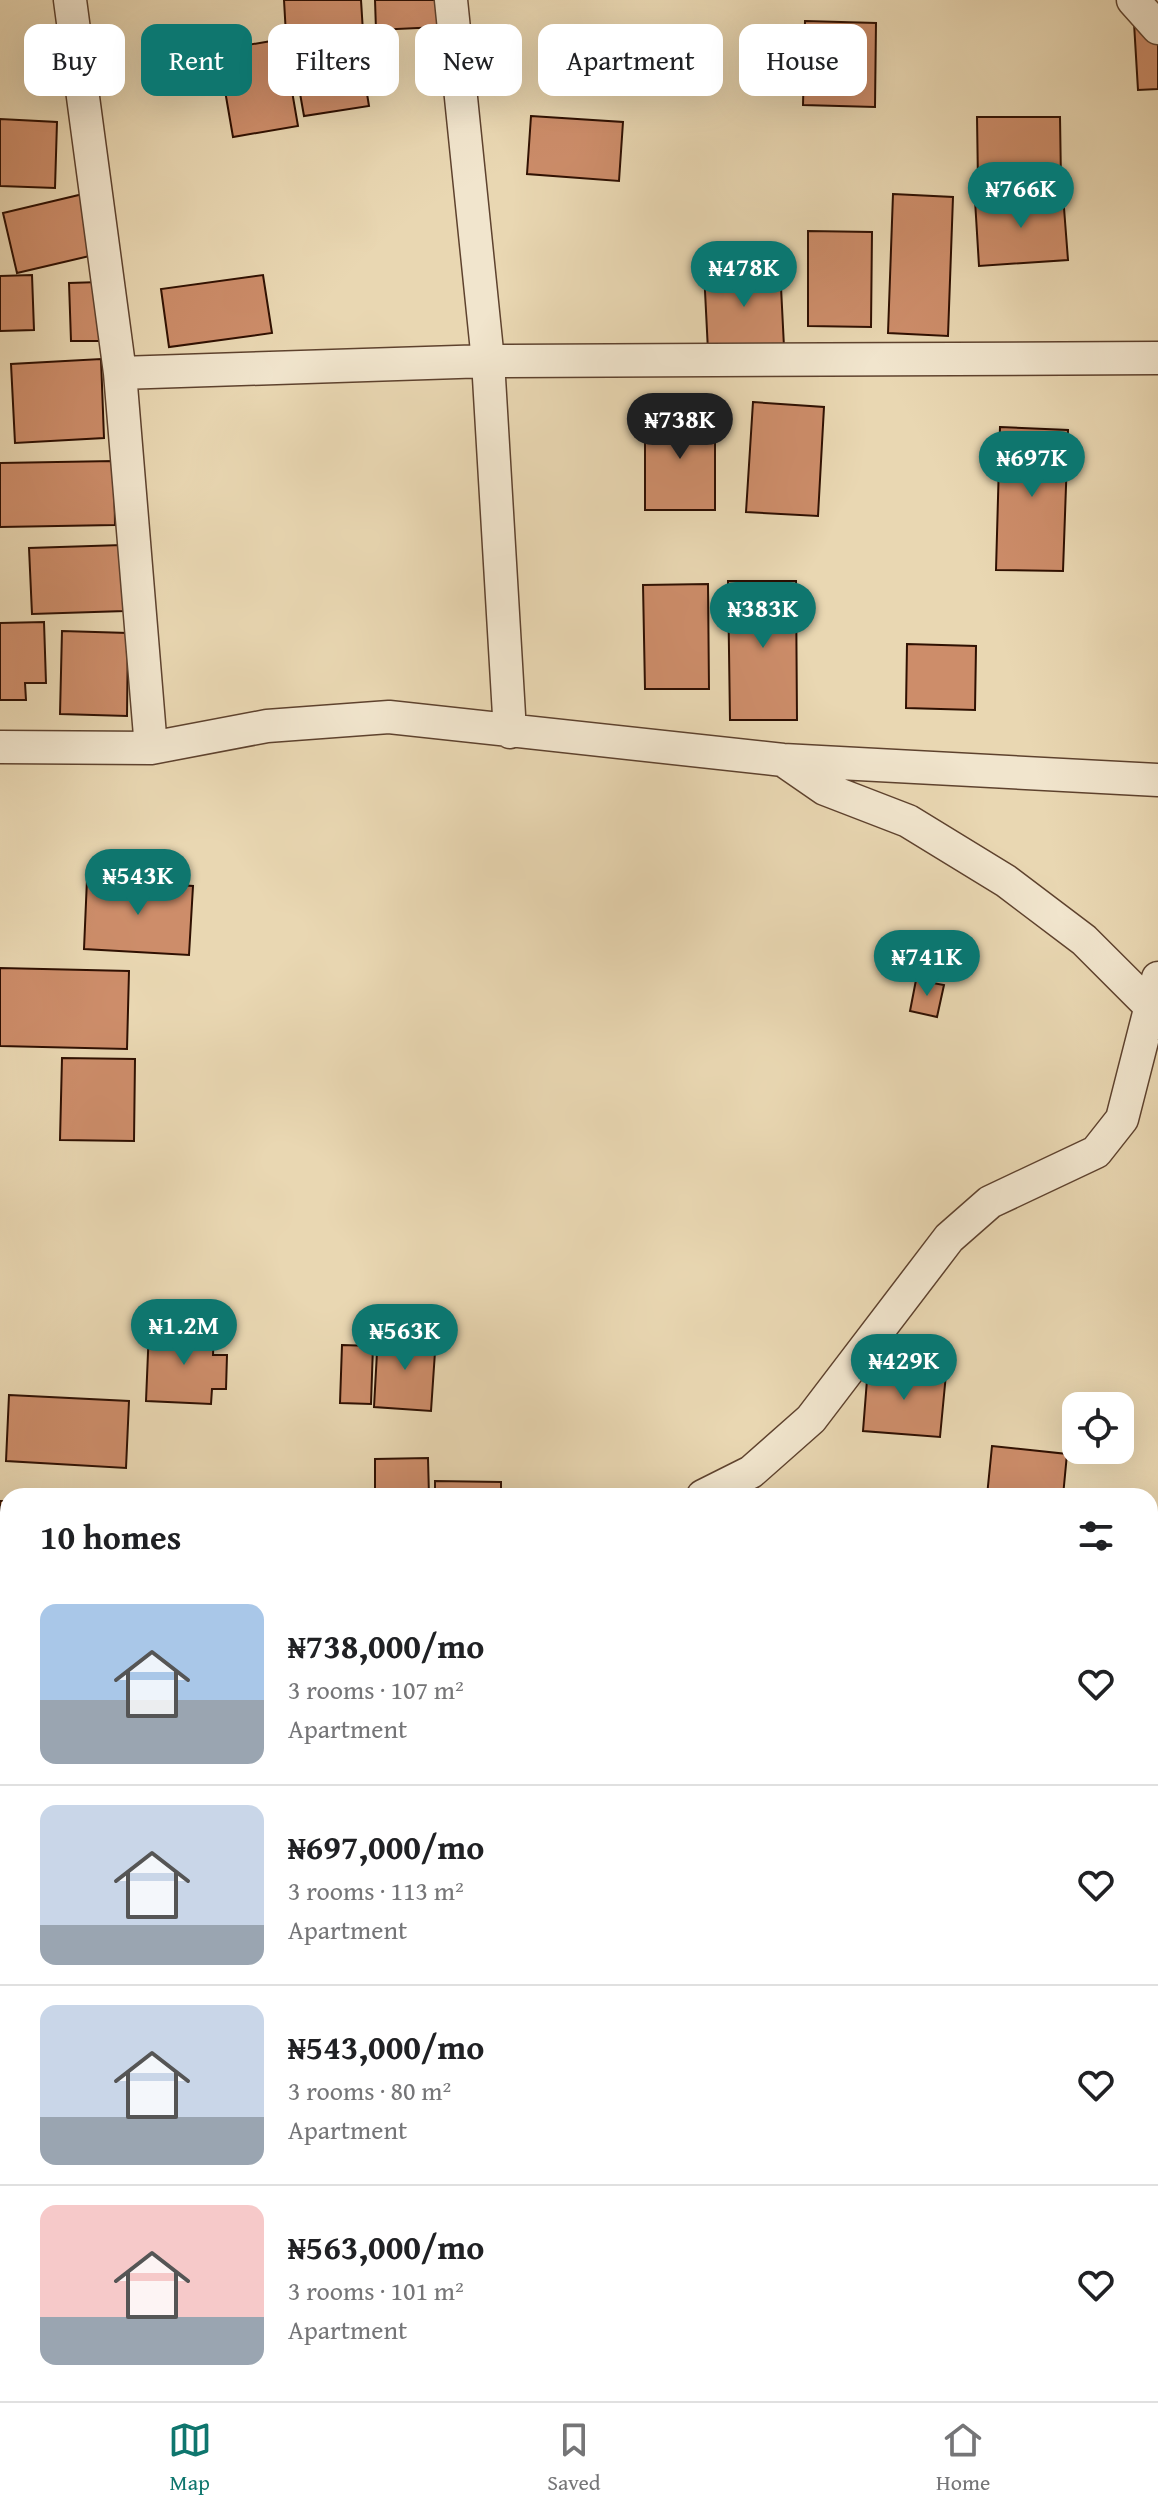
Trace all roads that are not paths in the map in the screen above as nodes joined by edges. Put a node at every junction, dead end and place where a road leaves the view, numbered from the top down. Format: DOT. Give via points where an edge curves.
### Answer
graph roads {
  1 [pos="70,0"];
  2 [pos="451,0"];
  3 [pos="1133,0"];
  4 [pos="1158,28"];
  5 [pos="1158,358"];
  6 [pos="488,361"];
  7 [pos="120,373"];
  8 [pos="510,732"];
  9 [pos="0,747"];
  10 [pos="151,748"];
  11 [pos="783,760"];
  12 [pos="1158,780"];
  13 [pos="1155,1006"];
  14 [pos="719,1488"];
  1 -- 7 [label="street"];
  2 -- 6 [label="street"];
  3 -- 4 [label="street"];
  5 -- 6 [label="street"];
  6 -- 7 [label="street"];
  6 -- 8 [label="street"];
  7 -- 10 [label="street"];
  8 -- 10 [label="street" via="389,717 267,726"];
  8 -- 11 [label="street"];
  9 -- 10 [label="street"];
  11 -- 12 [label="street"];
  11 -- 13 [label="street" via="825,789 908,821 1006,881 1084,940"];
  13 -- 14 [label="street" via="1122,1119 1096,1152 990,1202 949,1238 811,1419 751,1472"];
}
